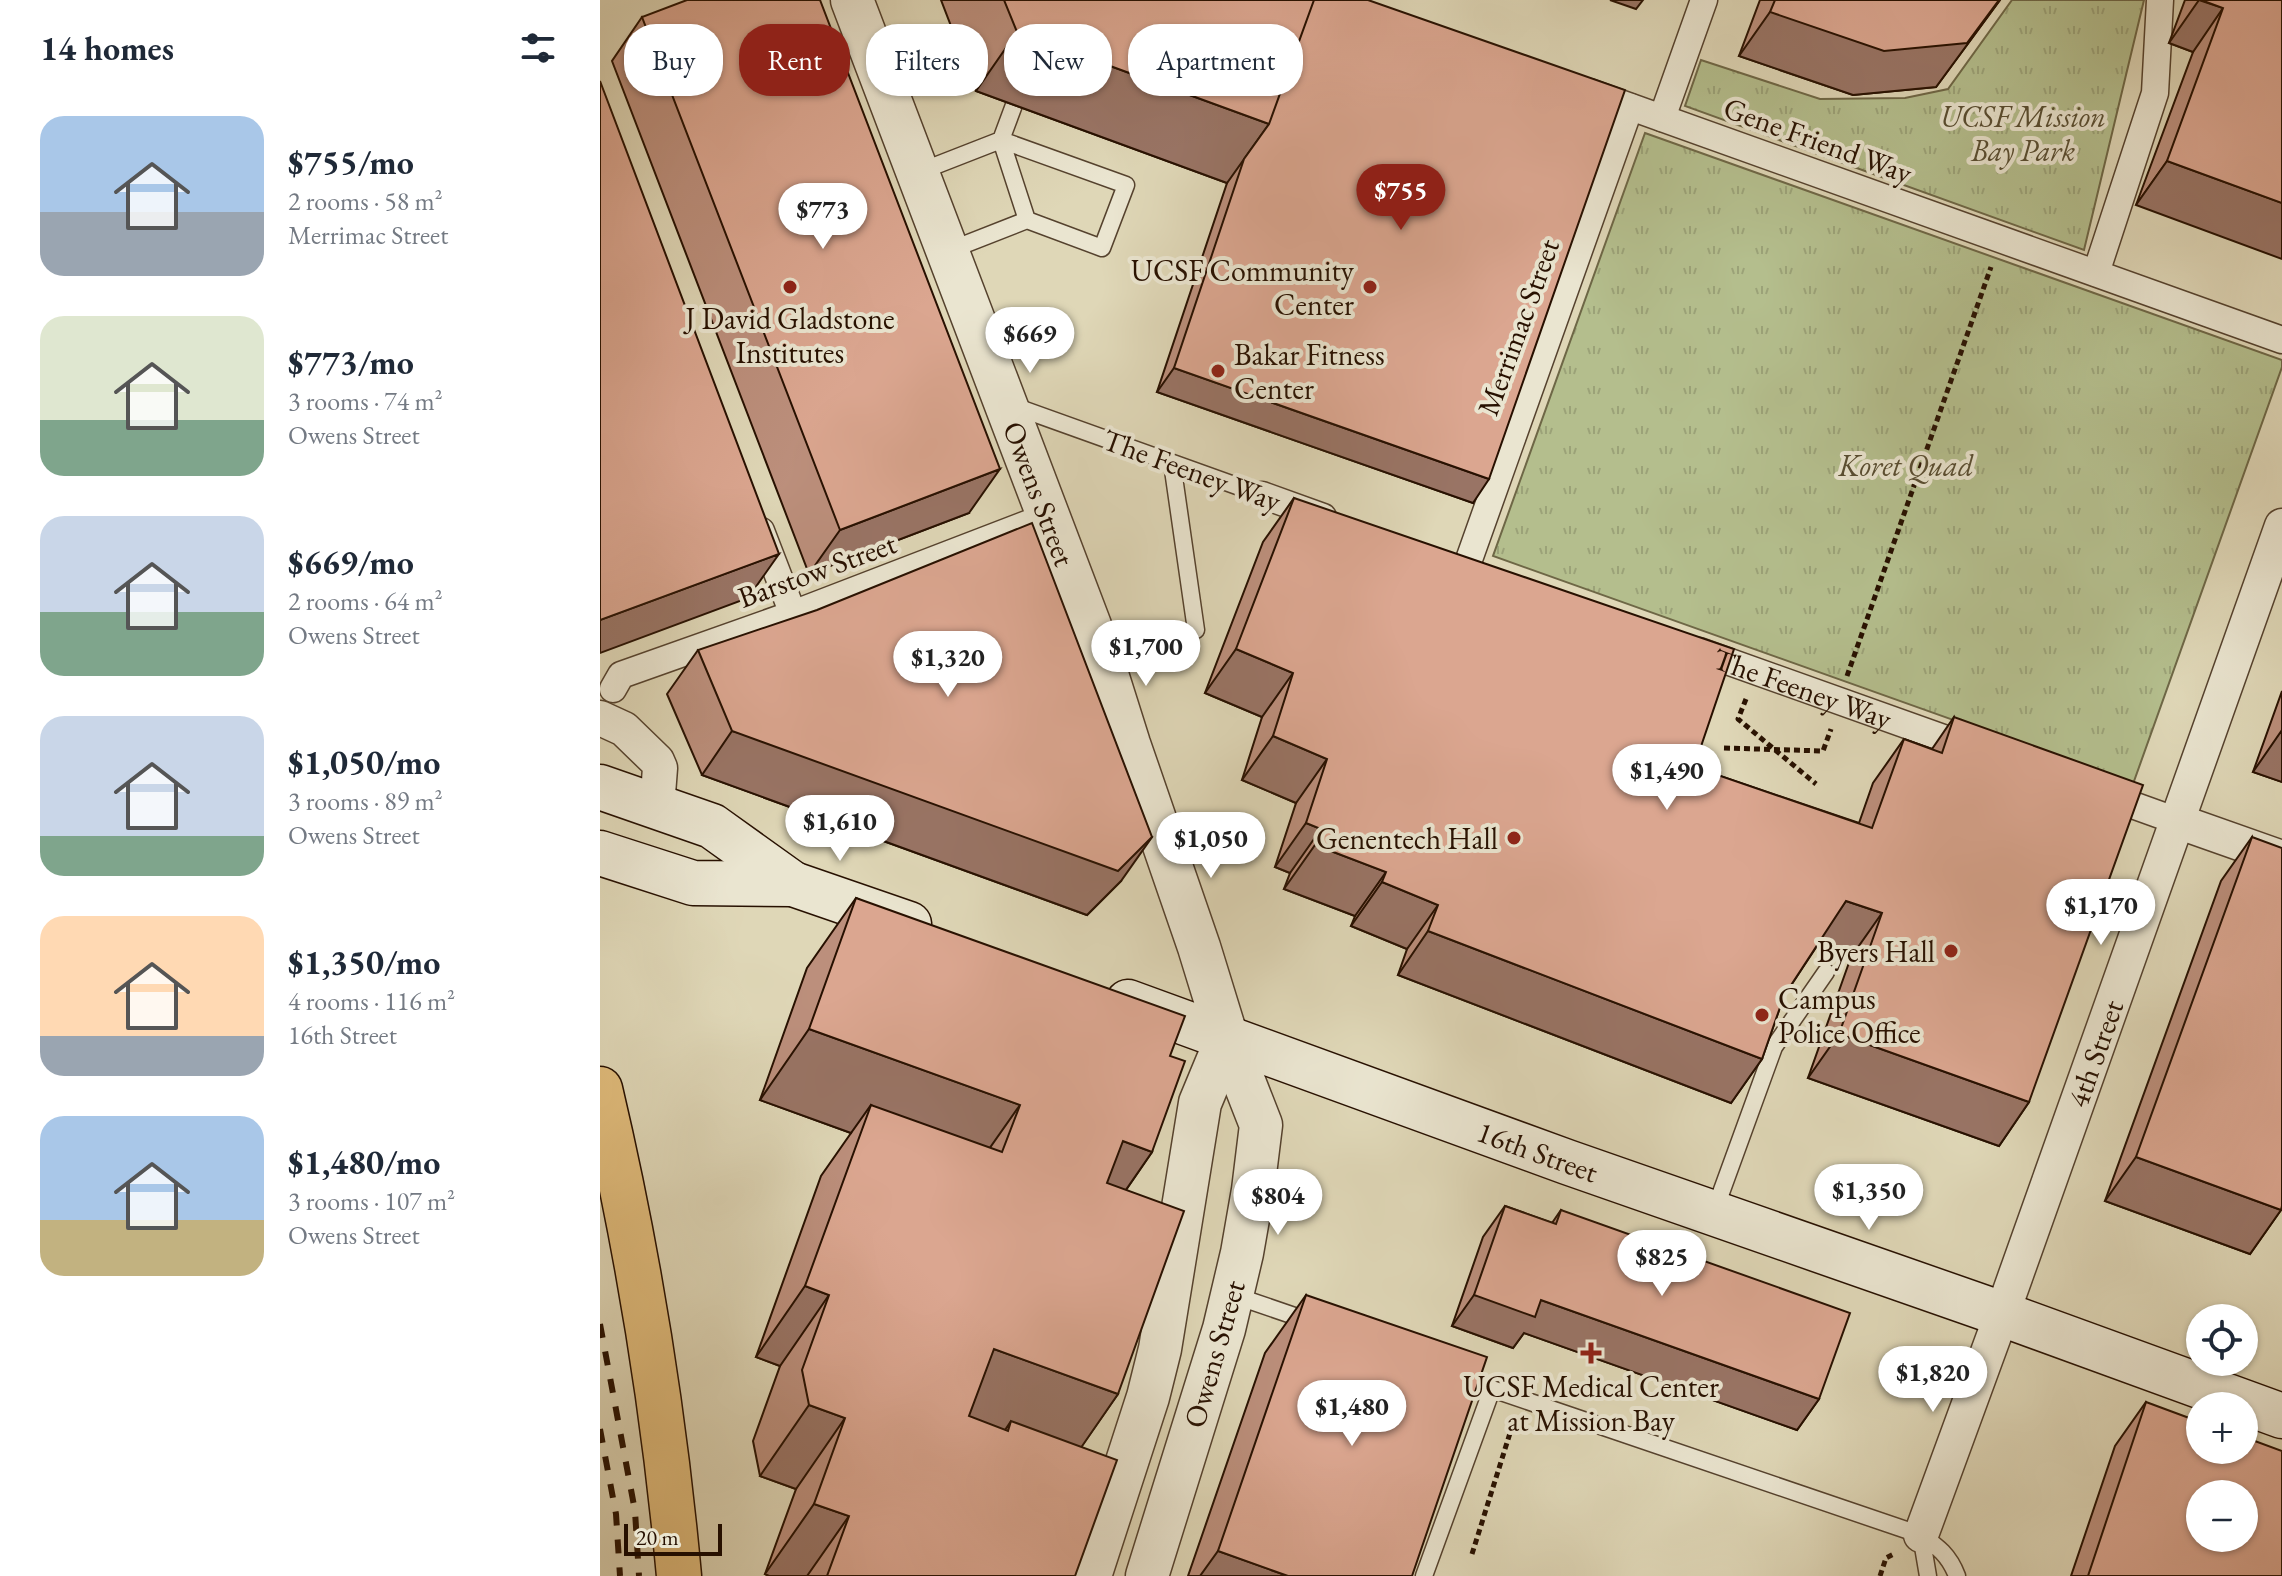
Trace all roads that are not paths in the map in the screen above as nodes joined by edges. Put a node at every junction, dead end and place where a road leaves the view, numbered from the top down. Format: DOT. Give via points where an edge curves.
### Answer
graph roads {
  1 [pos="852,0"];
  2 [pos="1704,0"];
  3 [pos="2160,0"];
  4 [pos="1570,86"];
  5 [pos="1014,105"];
  6 [pos="1630,107"];
  7 [pos="1662,118"];
  8 [pos="1001,140"];
  9 [pos="918,173"];
  10 [pos="1027,220"];
  11 [pos="948,251"];
  12 [pos="2096,273"];
  13 [pos="2282,340"];
  14 [pos="1006,404"];
  15 [pos="1172,463"];
  16 [pos="1262,495"];
  17 [pos="754,512"];
  18 [pos="1048,516"];
  19 [pos="1349,526"];
  20 [pos="2282,526"];
  21 [pos="1437,557"];
  22 [pos="1466,568"];
  23 [pos="1495,578"];
  24 [pos="793,614"];
  25 [pos="1196,630"];
  26 [pos="1669,640"];
  27 [pos="606,703"];
  28 [pos="1999,757"];
  29 [pos="600,787"];
  30 [pos="2085,788"];
  31 [pos="657,807"];
  32 [pos="2177,821"];
  33 [pos="600,853"];
  34 [pos="2282,858"];
  35 [pos="793,884"];
  36 [pos="947,937"];
  37 [pos="1826,972"];
  38 [pos="1092,989"];
  39 [pos="1227,1038"];
  40 [pos="600,1089"];
  41 [pos="1714,1214"];
  42 [pos="1233,1295"];
  43 [pos="2002,1314"];
  44 [pos="1331,1328"];
  45 [pos="1445,1370"];
  46 [pos="1492,1389"];
  47 [pos="2282,1416"];
  48 [pos="1921,1535"];
  49 [pos="679,1576"];
  50 [pos="1090,1576"];
  51 [pos="1147,1576"];
  52 [pos="1424,1576"];
  53 [pos="1928,1576"];
  54 [pos="1957,1576"];
  1 -- 9 [label="street, Owens Street"];
  2 -- 7 [label="street"];
  3 -- 12 [label="street" via="2155,93"];
  4 -- 6 [label="street, Gene Friend Way"];
  5 -- 8 [label="lane"];
  6 -- 7 [label="street, Gene Friend Way"];
  6 -- 22 [label="street, Merrimac Street"];
  7 -- 12 [label="street, Gene Friend Way"];
  8 -- 9 [label="lane"];
  8 -- 10 [label="lane"];
  8 -- 10 [label="lane" via="1126,185 1102,248"];
  9 -- 11 [label="street, Owens Street"];
  10 -- 11 [label="lane"];
  11 -- 14 [label="street, Owens Street"];
  12 -- 13 [label="street, Gene Friend Way"];
  14 -- 15 [label="lane, The Feeney Way"];
  14 -- 18 [label="street, Owens Street"];
  15 -- 16 [label="lane, The Feeney Way"];
  15 -- 25 [label="lane"];
  16 -- 19 [label="street, The Feeney Way"];
  17 -- 24 [label="street"];
  18 -- 24 [label="street, Barstow Street"];
  18 -- 39 [label="street, Owens Street" via="1100,652"];
  20 -- 32 [label="street, 4th Street"];
  21 -- 22 [label="street"];
  22 -- 23 [label="street"];
  24 -- 27 [label="street, Barstow Street" via="621,675"];
  26 -- 28 [label="street, The Feeney Way"];
  27 -- 31 [label="street" via="657,761"];
  29 -- 31 [label="main road"];
  30 -- 32 [label="street"];
  31 -- 35 [label="main road" via="712,826"];
  32 -- 34 [label="street"];
  32 -- 43 [label="street, 4th Street"];
  33 -- 35 [label="main road" via="693,883"];
  35 -- 36 [label="main road"];
  37 -- 41 [label="lane" via="1774,1047"];
  38 -- 39 [label="main road, 16th Street"];
  39 -- 41 [label="main road, 16th Street"];
  39 -- 42 [label="street, Owens Street" via="1261,1125"];
  39 -- 50 [label="street, Owens Street" via="1200,1103 1148,1397"];
  40 -- 49 [label="highway" via="649,1332"];
  41 -- 43 [label="main road, 16th Street"];
  42 -- 44 [label="lane"];
  42 -- 51 [label="street, Owens Street"];
  43 -- 47 [label="main road, 16th Street"];
  43 -- 48 [label="street, 4th Street"];
  45 -- 46 [label="lane"];
  46 -- 48 [label="lane"];
  46 -- 52 [label="lane"];
  48 -- 53 [label="lane"];
  48 -- 54 [label="lane" via="1943,1550"];
}
